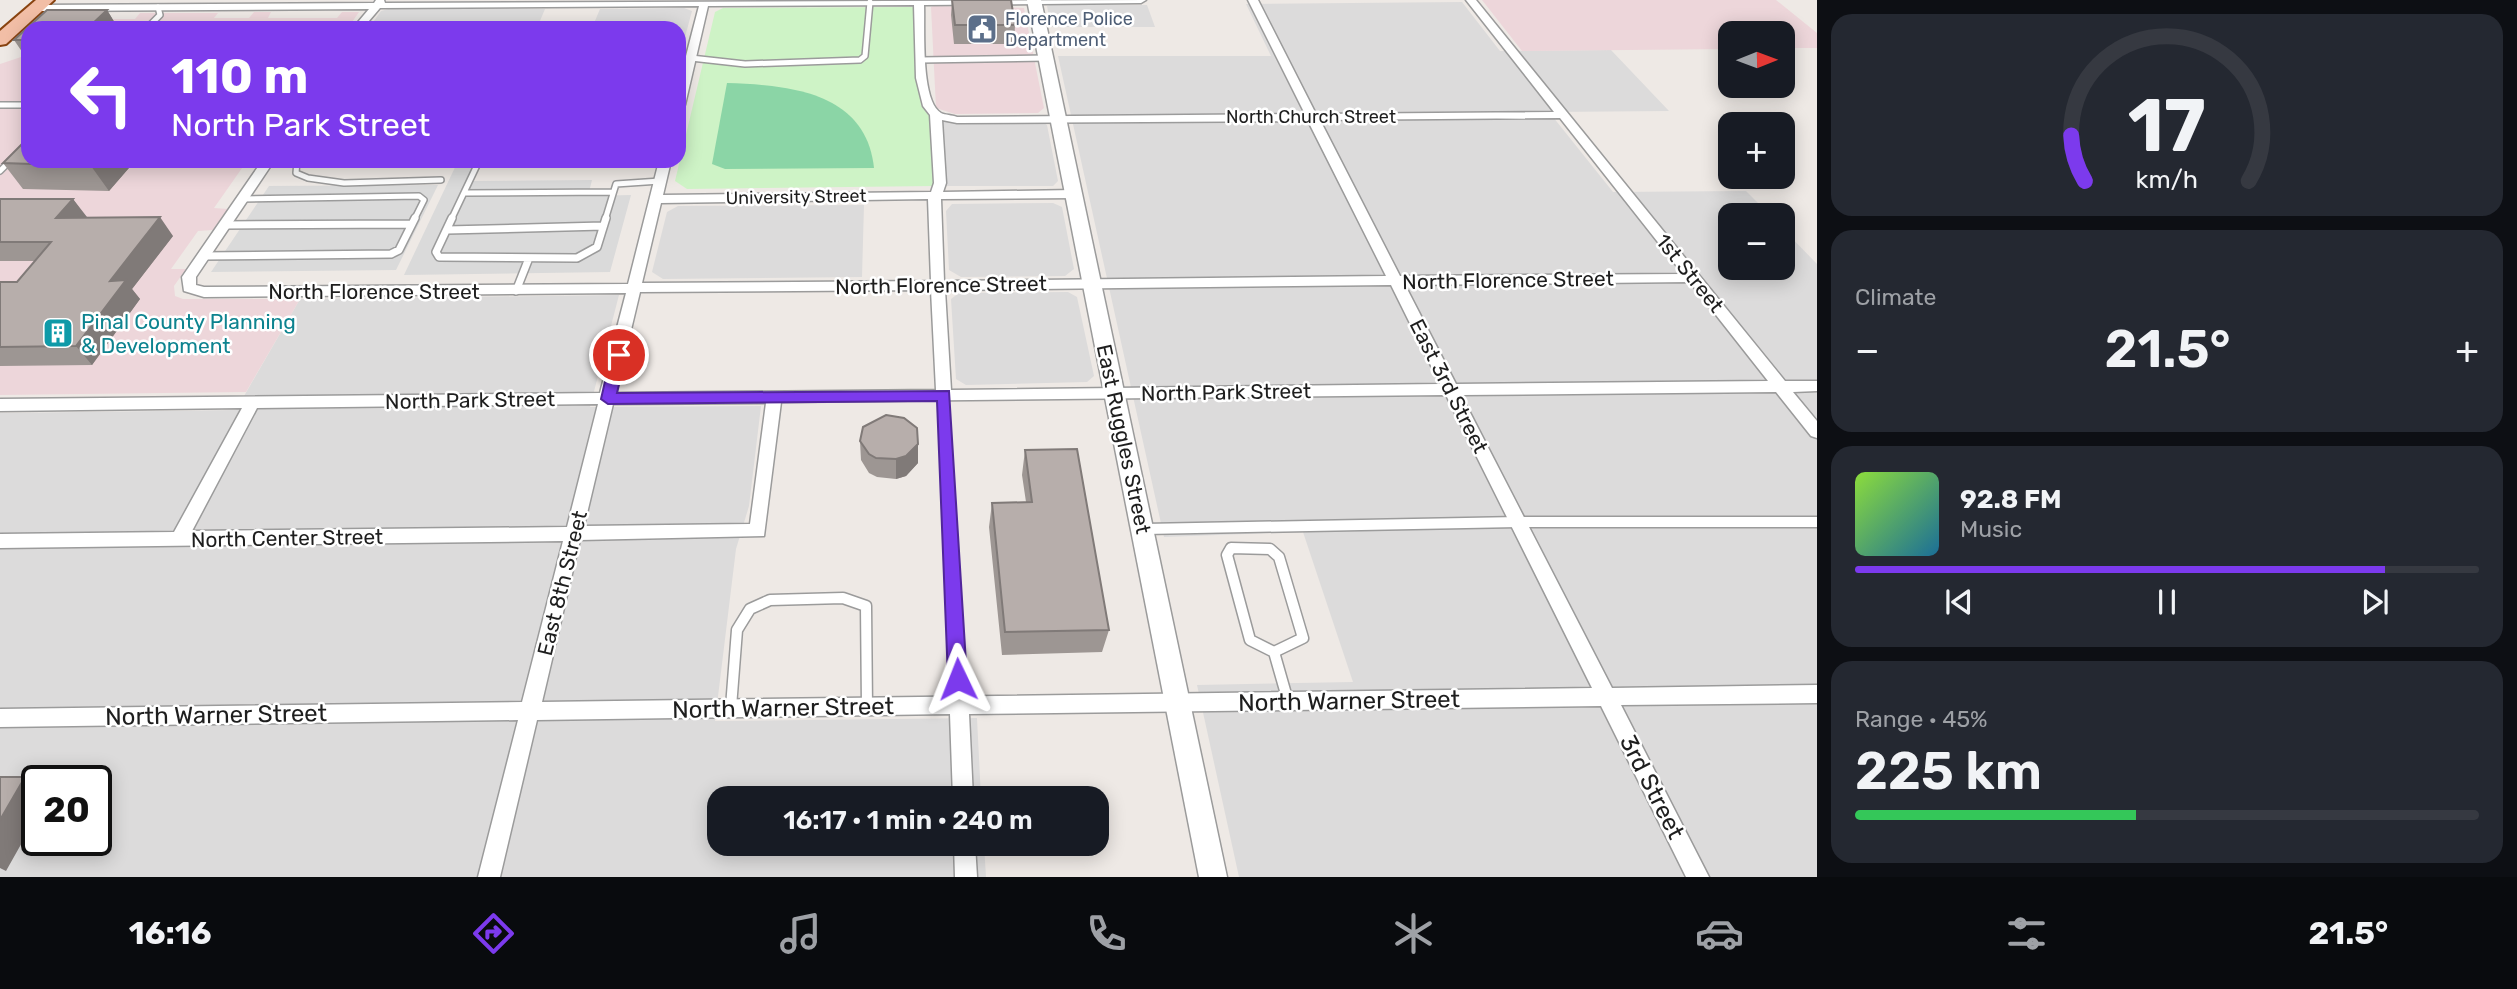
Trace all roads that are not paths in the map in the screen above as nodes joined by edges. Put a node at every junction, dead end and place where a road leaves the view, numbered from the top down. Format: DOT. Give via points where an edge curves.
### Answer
graph roads {
  1 [pos="1034,0"];
  2 [pos="1096,0"];
  3 [pos="1142,0"];
  4 [pos="1254,0"];
  5 [pos="1471,0"];
  6 [pos="705,1"];
  7 [pos="919,1"];
  8 [pos="490,2"];
  9 [pos="870,2"];
  10 [pos="271,3"];
  11 [pos="379,3"];
  12 [pos="42,4"];
  13 [pos="162,4"];
  14 [pos="22,21"];
  15 [pos="154,21"];
  16 [pos="364,21"];
  17 [pos="21,22"];
  18 [pos="0,40"];
  19 [pos="691,58"];
  20 [pos="1046,58"];
  21 [pos="921,60"];
  22 [pos="686,78"];
  23 [pos="0,105"];
  24 [pos="21,105"];
  25 [pos="936,116"];
  26 [pos="1312,116"];
  27 [pos="1563,116"];
  28 [pos="1058,118"];
  29 [pos="19,152"];
  30 [pos="263,168"];
  31 [pos="296,168"];
  32 [pos="476,168"];
  33 [pos="663,168"];
  34 [pos="0,171"];
  35 [pos="441,180"];
  36 [pos="660,181"];
  37 [pos="614,191"];
  38 [pos="464,193"];
  39 [pos="1074,194"];
  40 [pos="936,195"];
  41 [pos="655,198"];
  42 [pos="242,199"];
  43 [pos="412,224"];
  44 [pos="224,225"];
  45 [pos="603,226"];
  46 [pos="446,230"];
  47 [pos="203,256"];
  48 [pos="528,258"];
  49 [pos="1694,278"];
  50 [pos="1396,281"];
  51 [pos="1092,284"];
  52 [pos="938,285"];
  53 [pos="635,288"];
  54 [pos="516,291"];
  55 [pos="1780,386"];
  56 [pos="1817,386"];
  57 [pos="1451,390"];
  58 [pos="1114,393"];
  59 [pos="944,395"];
  60 [pos="774,397"];
  61 [pos="608,399"];
  62 [pos="253,402"];
  63 [pos="0,405"];
  64 [pos="1817,432"];
  65 [pos="1518,522"];
  66 [pos="1817,522"];
  67 [pos="1142,529"];
  68 [pos="573,534"];
  69 [pos="179,539"];
  70 [pos="0,541"];
  71 [pos="1274,652"];
  72 [pos="1817,694"];
  73 [pos="1607,697"];
  74 [pos="1288,701"];
  75 [pos="1178,703"];
  76 [pos="959,706"];
  77 [pos="867,707"];
  78 [pos="731,709"];
  79 [pos="530,711"];
  80 [pos="0,718"];
  81 [pos="962,786"];
  82 [pos="965,856"];
  83 [pos="489,877"];
  84 [pos="966,877"];
  85 [pos="1213,877"];
  86 [pos="1698,877"];
  1 -- 2 [label="street"];
  1 -- 7 [label="street"];
  1 -- 20 [label="street, East Ruggles Street"];
  2 -- 3 [label="street"];
  4 -- 26 [label="street, East 3rd Street"];
  5 -- 27 [label="street, 1st Street"];
  6 -- 8 [label="street"];
  6 -- 9 [label="street"];
  6 -- 19 [label="street"];
  7 -- 9 [label="street"];
  7 -- 21 [label="street"];
  8 -- 11 [label="street"];
  9 -- 19 [label="lane" via="865,56 860,60 767,64"];
  10 -- 11 [label="street"];
  10 -- 13 [label="street"];
  11 -- 16 [label="street"];
  12 -- 13 [label="street"];
  12 -- 14 [label="main road"];
  13 -- 15 [label="lane"];
  17 -- 18 [label="main road"];
  19 -- 22 [label="street"];
  20 -- 21 [label="lane"];
  20 -- 28 [label="street, East Ruggles Street"];
  21 -- 25 [label="street" via="922,87 928,109"];
  23 -- 24 [label="lane"];
  25 -- 28 [label="street, North Church Street" via="957,120"];
  25 -- 40 [label="street" via="940,183"];
  26 -- 27 [label="street, North Church Street"];
  26 -- 28 [label="street, North Church Street"];
  26 -- 50 [label="street, East 3rd Street"];
  27 -- 49 [label="street, 1st Street"];
  28 -- 39 [label="street, East Ruggles Street"];
  29 -- 34 [label="lane"];
  30 -- 42 [label="street"];
  31 -- 35 [label="lane" via="304,178 335,181"];
  32 -- 38 [label="lane"];
  33 -- 36 [label="street, East 8th Street"];
  36 -- 37 [label="lane" via="616,184"];
  36 -- 41 [label="street, East 8th Street"];
  37 -- 38 [label="lane"];
  37 -- 45 [label="lane"];
  38 -- 46 [label="lane"];
  39 -- 40 [label="street, University Street"];
  39 -- 51 [label="street, East Ruggles Street"];
  40 -- 41 [label="street, University Street"];
  40 -- 52 [label="street"];
  41 -- 53 [label="street, East 8th Street"];
  42 -- 43 [label="lane" via="419,196 424,200"];
  42 -- 44 [label="street"];
  43 -- 44 [label="lane"];
  43 -- 47 [label="lane" via="399,250 391,254"];
  44 -- 47 [label="street"];
  45 -- 46 [label="lane"];
  45 -- 48 [label="lane" via="597,247 590,253 577,258"];
  46 -- 48 [label="lane" via="436,252 439,257"];
  47 -- 54 [label="street, North Florence Street" via="189,277 189,288 204,292"];
  48 -- 54 [label="lane"];
  49 -- 50 [label="street, North Florence Street"];
  49 -- 55 [label="street, 1st Street"];
  50 -- 51 [label="street, North Florence Street"];
  50 -- 57 [label="street, East 3rd Street"];
  51 -- 52 [label="street, North Florence Street"];
  51 -- 58 [label="street, East Ruggles Street"];
  52 -- 53 [label="street, North Florence Street"];
  52 -- 59 [label="street"];
  53 -- 54 [label="street, North Florence Street"];
  53 -- 61 [label="street, East 8th Street"];
  55 -- 56 [label="street, North Park Street"];
  55 -- 57 [label="street, North Park Street"];
  55 -- 64 [label="street, 1st Street"];
  57 -- 58 [label="street, North Park Street"];
  57 -- 65 [label="street, East 3rd Street"];
  58 -- 59 [label="street, North Park Street"];
  58 -- 67 [label="street, East Ruggles Street"];
  59 -- 60 [label="street, North Park Street"];
  59 -- 76 [label="lane"];
  60 -- 61 [label="street, North Park Street"];
  60 -- 68 [label="street, North Center Street" via="758,531"];
  61 -- 62 [label="street, North Park Street"];
  61 -- 68 [label="street, East 8th Street"];
  62 -- 63 [label="street, North Park Street"];
  62 -- 69 [label="street"];
  65 -- 66 [label="lane"];
  65 -- 67 [label="lane"];
  65 -- 73 [label="street, East 3rd Street"];
  67 -- 75 [label="street, East Ruggles Street"];
  68 -- 69 [label="street, North Center Street"];
  68 -- 79 [label="street, East 8th Street"];
  69 -- 70 [label="street, North Center Street"];
  71 -- 71 [label="lane" via="1250,640 1227,555 1231,548 1270,549 1279,557 1303,638"];
  71 -- 74 [label="lane"];
  72 -- 73 [label="street, North Warner Street"];
  73 -- 74 [label="street, North Warner Street"];
  73 -- 86 [label="street, 3rd Street"];
  74 -- 75 [label="street, North Warner Street"];
  75 -- 76 [label="street, North Warner Street"];
  75 -- 85 [label="street, East Ruggles Street"];
  76 -- 77 [label="street, North Warner Street"];
  76 -- 81 [label="street"];
  77 -- 78 [label="street, North Warner Street"];
  77 -- 78 [label="lane" via="866,606 843,598 770,600 750,609 737,630"];
  78 -- 79 [label="street, North Warner Street"];
  79 -- 80 [label="street, North Warner Street"];
  79 -- 83 [label="street, East 8th Street"];
  82 -- 84 [label="street"];
}
